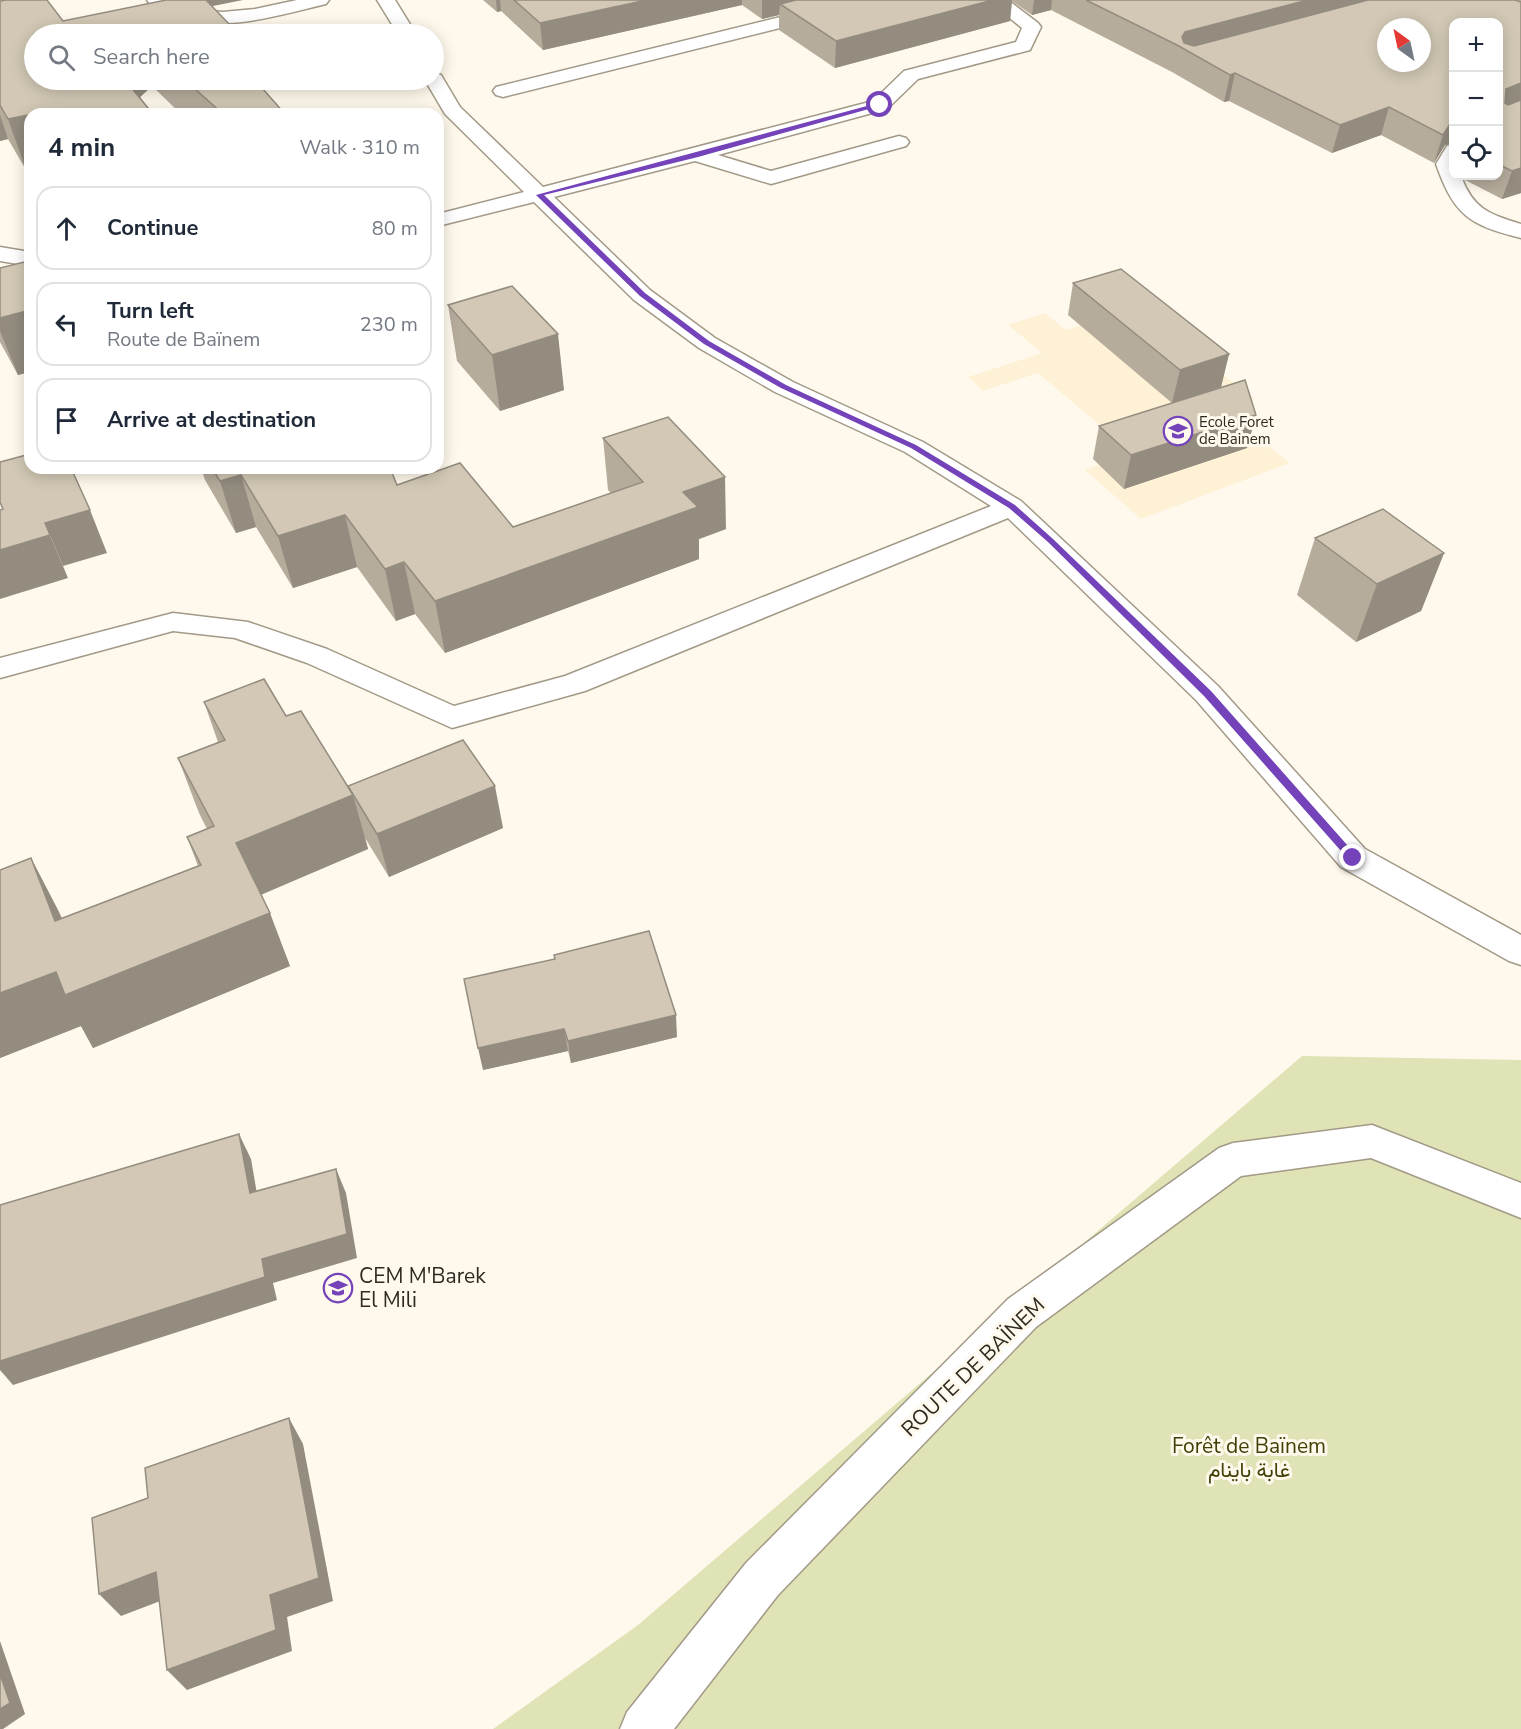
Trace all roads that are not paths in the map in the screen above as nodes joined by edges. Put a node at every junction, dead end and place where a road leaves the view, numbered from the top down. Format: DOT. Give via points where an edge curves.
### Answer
graph roads {
  1 [pos="156,0"];
  2 [pos="320,0"];
  3 [pos="386,0"];
  4 [pos="870,0"];
  5 [pos="997,0"];
  6 [pos="401,24"];
  7 [pos="440,90"];
  8 [pos="503,91"];
  9 [pos="899,142"];
  10 [pos="696,155"];
  11 [pos="1452,180"];
  12 [pos="539,195"];
  13 [pos="444,219"];
  14 [pos="1521,231"];
  15 [pos="0,254"];
  16 [pos="24,258"];
  17 [pos="1012,507"];
  18 [pos="0,668"];
  19 [pos="1521,951"];
  20 [pos="1521,1201"];
  21 [pos="644,1729"];
  1 -- 2 [label="street" via="189,15 223,18"];
  3 -- 6 [label="street"];
  4 -- 8 [label="street"];
  5 -- 10 [label="street" via="1032,27 1023,46 911,75 880,105"];
  7 -- 12 [label="street" via="452,110"];
  9 -- 10 [label="street" via="771,178"];
  10 -- 12 [label="street"];
  11 -- 14 [label="street" via="1456,191 1480,218"];
  12 -- 13 [label="street"];
  12 -- 17 [label="street" via="642,295 707,343 784,387 914,447"];
  15 -- 16 [label="street"];
  17 -- 18 [label="street" via="574,684 452,717 317,656 238,629 174,622"];
  17 -- 19 [label="street" via="1208,693 1353,858"];
  20 -- 21 [label="street, ROUTE DE BAÏNEM" via="1372,1141 1233,1160 1022,1313 762,1579"];
}
